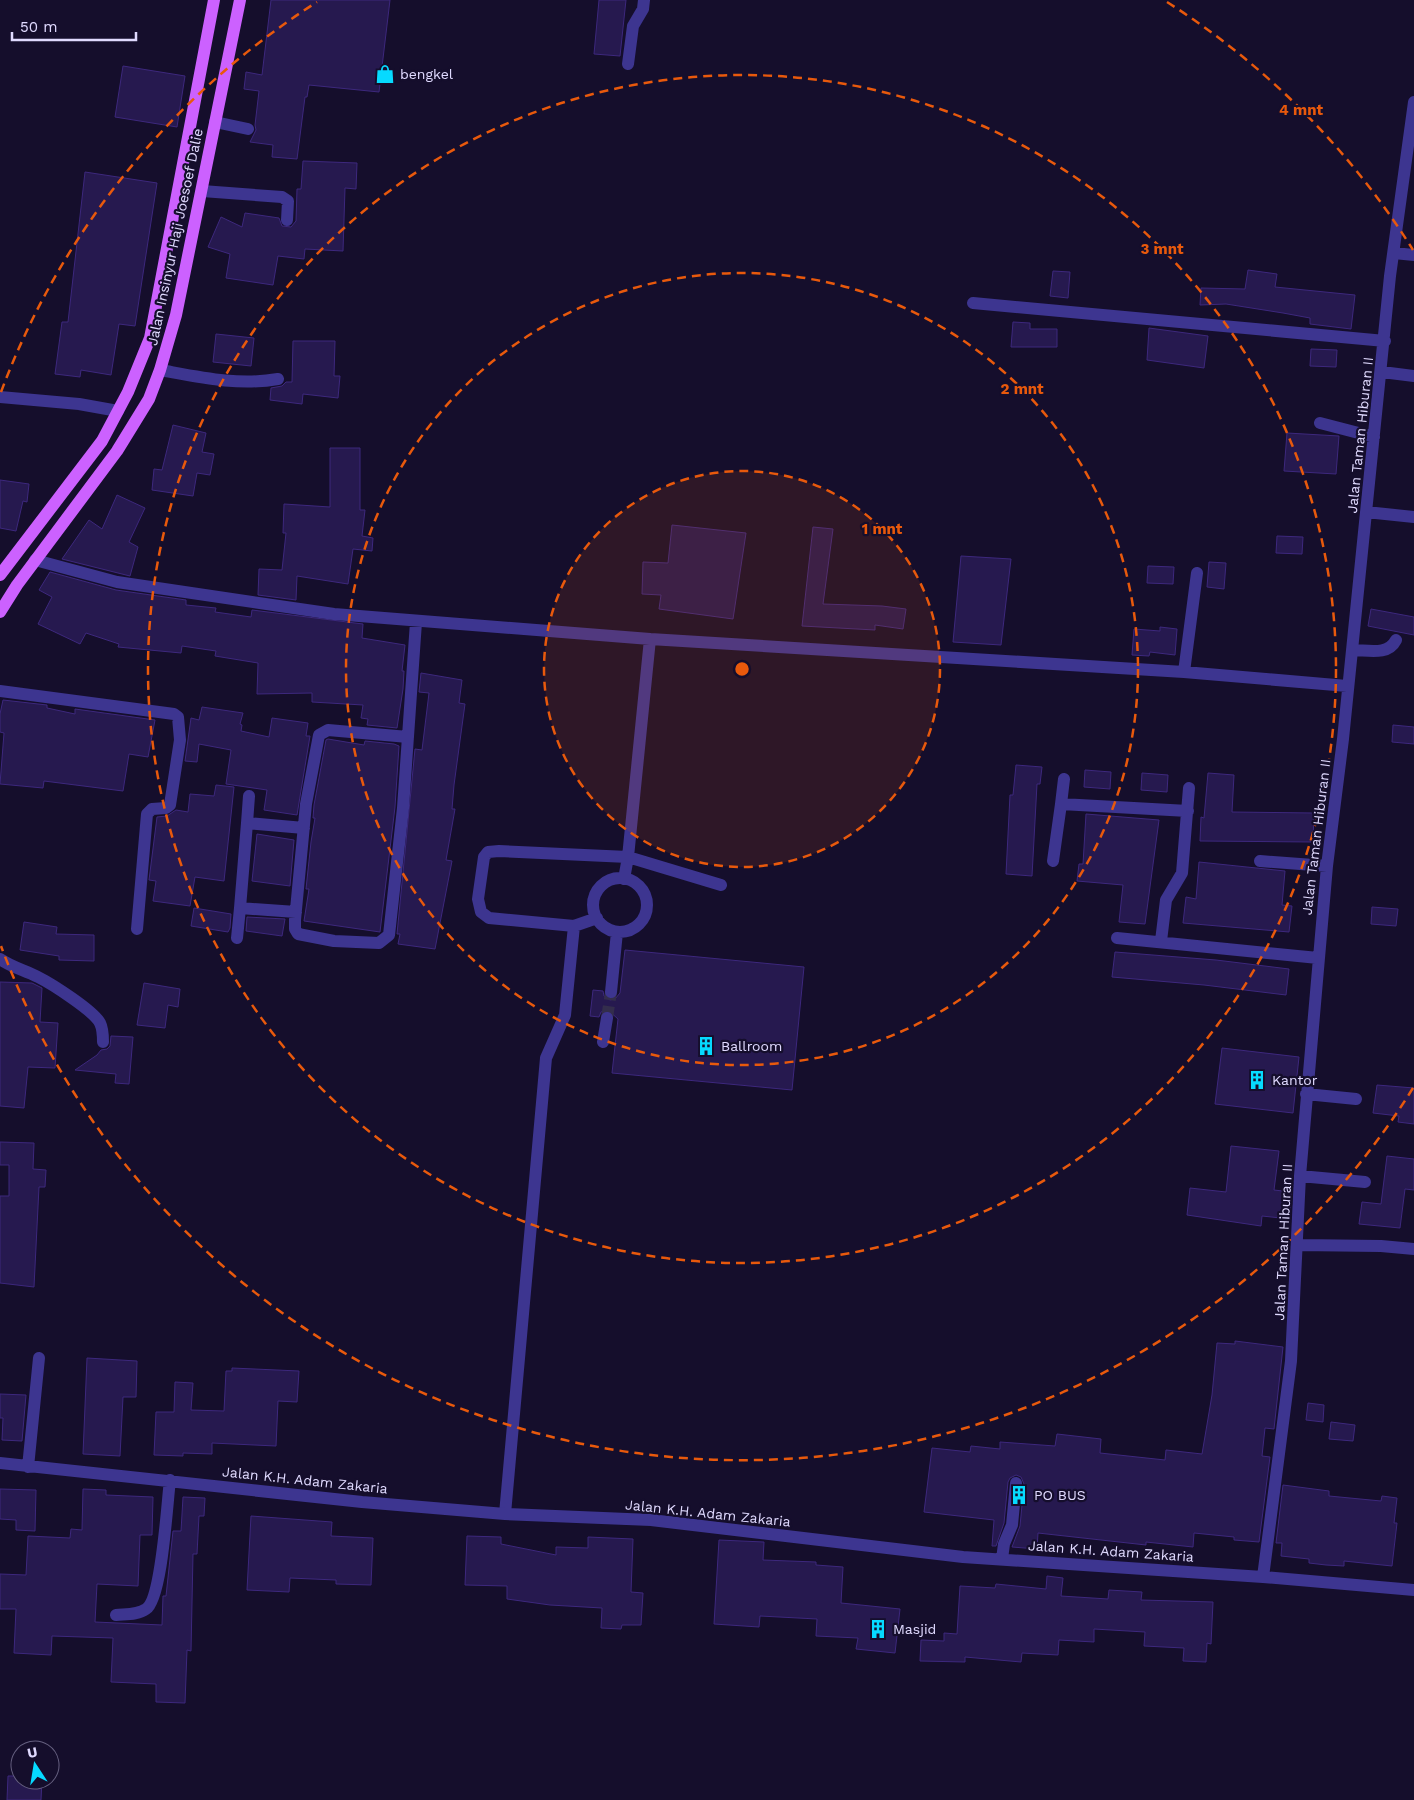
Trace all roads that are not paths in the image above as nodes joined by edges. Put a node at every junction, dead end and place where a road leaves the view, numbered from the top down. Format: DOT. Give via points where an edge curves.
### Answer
graph roads {
  1 [pos="214,0"];
  2 [pos="240,0"];
  3 [pos="644,0"];
  4 [pos="628,64"];
  5 [pos="1414,102"];
  6 [pos="215,122"];
  7 [pos="248,129"];
  8 [pos="202,192"];
  9 [pos="287,220"];
  10 [pos="1394,253"];
  11 [pos="1414,255"];
  12 [pos="973,304"];
  13 [pos="1385,341"];
  14 [pos="160,370"];
  15 [pos="1382,372"];
  16 [pos="1414,376"];
  17 [pos="278,378"];
  18 [pos="0,397"];
  19 [pos="118,411"];
  20 [pos="1320,423"];
  21 [pos="1374,437"];
  22 [pos="1366,512"];
  23 [pos="1414,517"];
  24 [pos="35,560"];
  25 [pos="1196,573"];
  26 [pos="0,575"];
  27 [pos="0,612"];
  28 [pos="416,622"];
  29 [pos="650,639"];
  30 [pos="1396,640"];
  31 [pos="1352,650"];
  32 [pos="1184,672"];
  33 [pos="1347,686"];
  34 [pos="0,691"];
  35 [pos="408,737"];
  36 [pos="1064,779"];
  37 [pos="1189,788"];
  38 [pos="249,796"];
  39 [pos="1061,804"];
  40 [pos="1188,811"];
  41 [pos="247,824"];
  42 [pos="304,828"];
  43 [pos="628,857"];
  44 [pos="1053,861"];
  45 [pos="1260,861"];
  46 [pos="1327,866"];
  47 [pos="624,879"];
  48 [pos="721,885"];
  49 [pos="240,908"];
  50 [pos="296,912"];
  51 [pos="597,918"];
  52 [pos="574,926"];
  53 [pos="136,929"];
  54 [pos="617,932"];
  55 [pos="237,938"];
  56 [pos="1117,938"];
  57 [pos="1161,941"];
  58 [pos="1318,958"];
  59 [pos="0,959"];
  60 [pos="611,992"];
  61 [pos="607,1018"];
  62 [pos="103,1042"];
  63 [pos="603,1042"];
  64 [pos="1306,1094"];
  65 [pos="1356,1099"];
  66 [pos="1300,1176"];
  67 [pos="1365,1182"];
  68 [pos="1298,1245"];
  69 [pos="1414,1249"];
  70 [pos="39,1358"];
  71 [pos="0,1463"];
  72 [pos="28,1467"];
  73 [pos="170,1480"];
  74 [pos="1016,1483"];
  75 [pos="505,1514"];
  76 [pos="1002,1559"];
  77 [pos="1263,1577"];
  78 [pos="1414,1590"];
  79 [pos="116,1615"];
  1 -- 19 [label="main road, Jalan Insinyur Haji Joesoef Dalie" via="150,338"];
  2 -- 6 [label="main road, Jalan Insinyur Haji Joesoef Dalie"];
  3 -- 4 [label="street" via="643,9 632,26"];
  5 -- 10 [label="street, Jalan Taman Hiburan II"];
  6 -- 7 [label="street"];
  6 -- 8 [label="main road, Jalan Insinyur Haji Joesoef Dalie"];
  8 -- 9 [label="street" via="282,197 288,201"];
  8 -- 14 [label="main road, Jalan Insinyur Haji Joesoef Dalie" via="176,315"];
  10 -- 11 [label="street"];
  10 -- 13 [label="street, Jalan Taman Hiburan II"];
  12 -- 13 [label="street"];
  13 -- 15 [label="street, Jalan Taman Hiburan II"];
  14 -- 17 [label="street" via="230,381"];
  14 -- 24 [label="main road, Jalan Insinyur Haji Joesoef Dalie" via="137,421"];
  15 -- 16 [label="street"];
  15 -- 21 [label="street, Jalan Taman Hiburan II"];
  18 -- 19 [label="street"];
  19 -- 26 [label="main road, Jalan Insinyur Haji Joesoef Dalie" via="102,441"];
  20 -- 21 [label="street"];
  21 -- 22 [label="street, Jalan Taman Hiburan II"];
  22 -- 23 [label="street"];
  22 -- 31 [label="street, Jalan Taman Hiburan II"];
  24 -- 27 [label="main road, Jalan Insinyur Haji Joesoef Dalie"];
  24 -- 28 [label="street" via="117,582 325,613"];
  25 -- 32 [label="street"];
  28 -- 29 [label="street"];
  28 -- 35 [label="street"];
  29 -- 32 [label="street"];
  29 -- 43 [label="street"];
  30 -- 31 [label="street" via="1385,650"];
  31 -- 33 [label="street, Jalan Taman Hiburan II"];
  32 -- 33 [label="street"];
  33 -- 46 [label="street, Jalan Taman Hiburan II"];
  34 -- 53 [label="street" via="178,717 179,756 169,807 155,808 147,814"];
  35 -- 42 [label="street" via="338,730 323,732 315,746"];
  35 -- 50 [label="street" via="388,938 379,943 334,941 298,934 295,929"];
  36 -- 39 [label="street"];
  37 -- 40 [label="street"];
  38 -- 41 [label="street"];
  39 -- 40 [label="street"];
  39 -- 44 [label="street"];
  40 -- 57 [label="street" via="1182,874 1166,900"];
  41 -- 42 [label="street"];
  41 -- 49 [label="street"];
  42 -- 50 [label="street"];
  43 -- 47 [label="street"];
  43 -- 48 [label="street"];
  43 -- 52 [label="street" via="499,851 488,852 484,857 478,899 481,912 489,918"];
  45 -- 46 [label="street"];
  46 -- 58 [label="street, Jalan Taman Hiburan II"];
  47 -- 51 [label="street" via="608,882 596,894 594,910"];
  47 -- 54 [label="street" via="632,881 644,892 647,909 640,924 625,932"];
  49 -- 50 [label="street"];
  49 -- 55 [label="street"];
  51 -- 52 [label="street"];
  51 -- 54 [label="street" via="602,925"];
  52 -- 75 [label="street" via="566,1015 546,1058"];
  54 -- 60 [label="street"];
  56 -- 57 [label="street"];
  57 -- 58 [label="street"];
  58 -- 64 [label="street, Jalan Taman Hiburan II"];
  59 -- 62 [label="street" via="16,970 49,983 96,1017 102,1029"];
  61 -- 63 [label="street"];
  64 -- 65 [label="street"];
  64 -- 66 [label="street, Jalan Taman Hiburan II"];
  66 -- 67 [label="street"];
  66 -- 68 [label="street, Jalan Taman Hiburan II"];
  68 -- 69 [label="street"];
  68 -- 77 [label="street, Jalan Taman Hiburan II" via="1289,1379"];
  70 -- 72 [label="street"];
  71 -- 72 [label="street, Jalan K.H. Adam Zakaria"];
  72 -- 73 [label="street, Jalan K.H. Adam Zakaria"];
  73 -- 75 [label="street, Jalan K.H. Adam Zakaria" via="362,1502"];
  73 -- 79 [label="street" via="159,1578 153,1601 140,1612"];
  74 -- 76 [label="street" via="1012,1525"];
  75 -- 76 [label="street, Jalan K.H. Adam Zakaria" via="651,1520 906,1552"];
  76 -- 77 [label="street, Jalan K.H. Adam Zakaria"];
  77 -- 78 [label="street, Jalan K.H. Adam Zakaria"];
}
